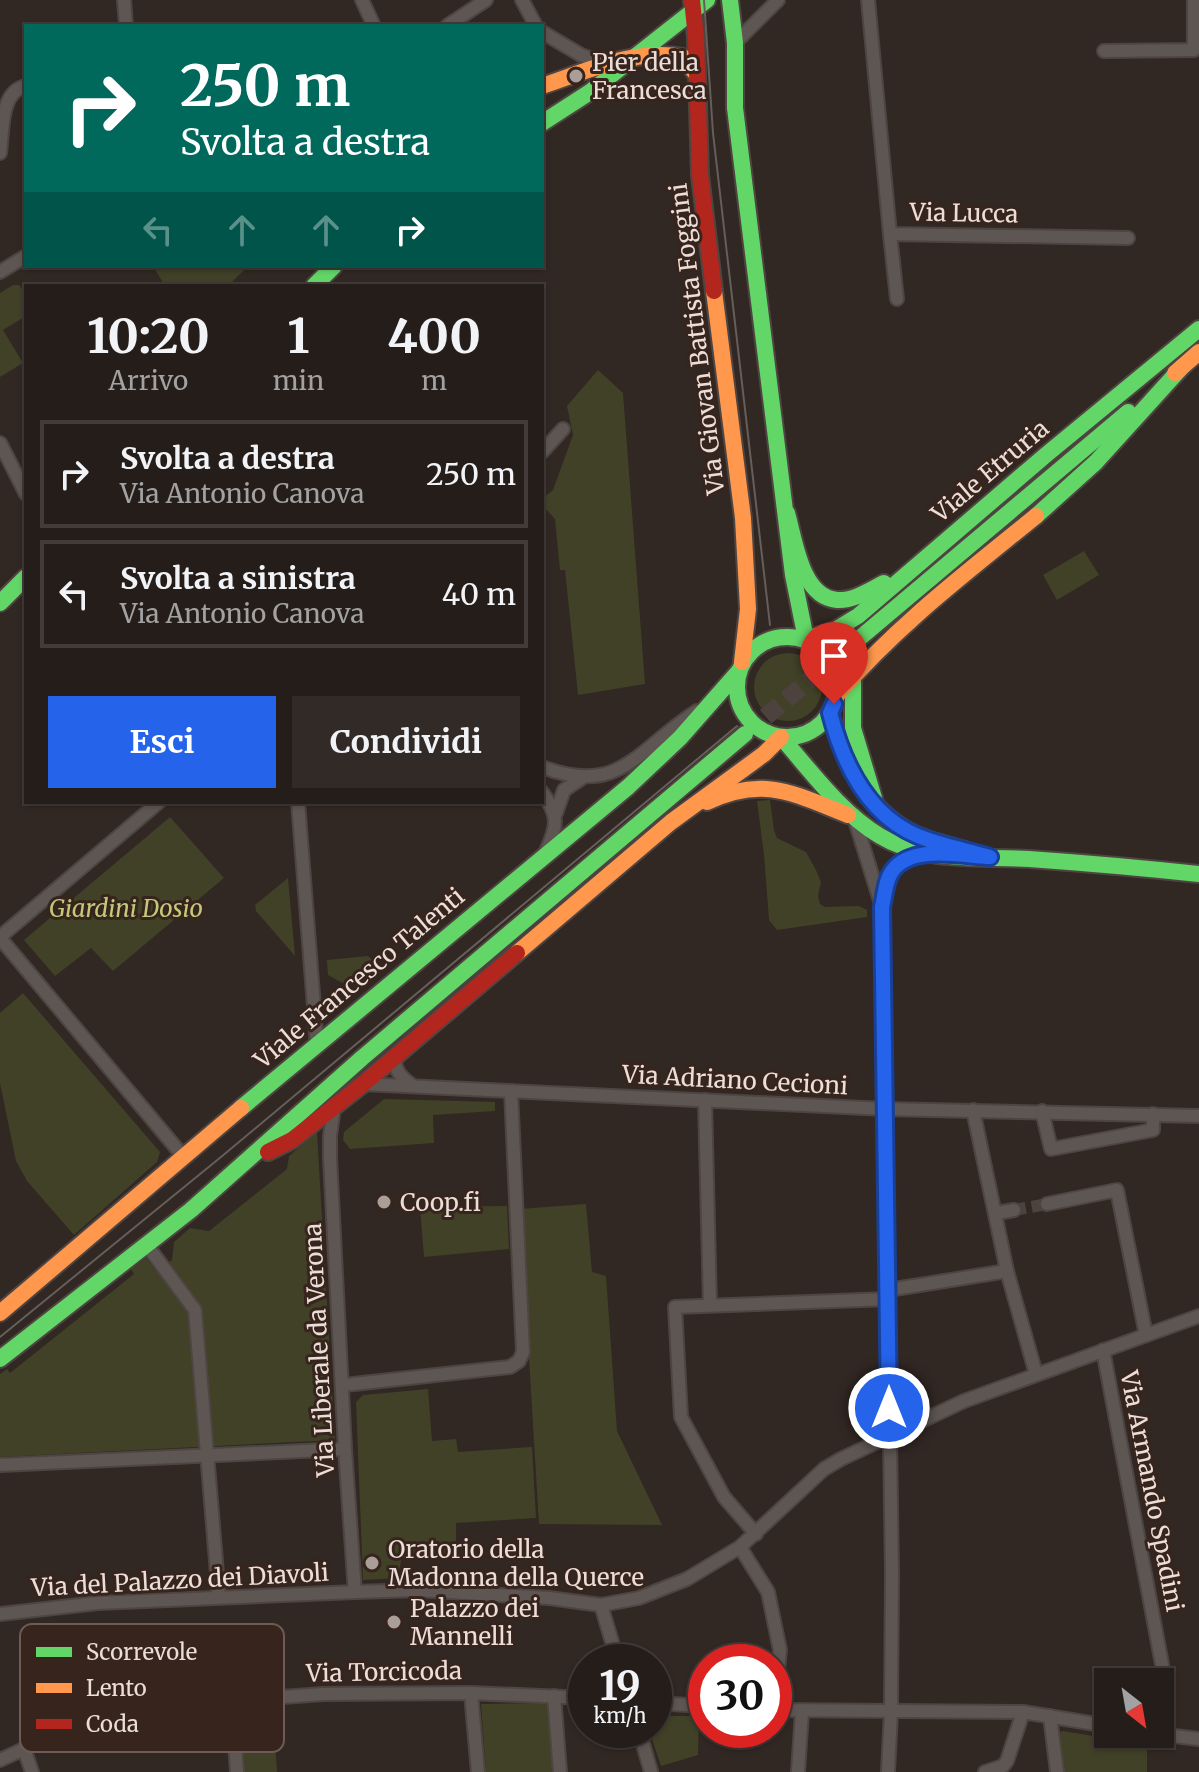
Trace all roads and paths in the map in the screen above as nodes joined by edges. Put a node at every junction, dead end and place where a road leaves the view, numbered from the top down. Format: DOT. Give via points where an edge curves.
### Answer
graph roads {
  1 [pos="124,0"];
  2 [pos="362,0"];
  3 [pos="486,0"];
  4 [pos="522,0"];
  5 [pos="730,0"];
  6 [pos="778,0"];
  7 [pos="868,0"];
  8 [pos="1194,0"];
  9 [pos="698,3"];
  10 [pos="126,24"];
  11 [pos="373,24"];
  12 [pos="450,24"];
  13 [pos="535,24"];
  14 [pos="544,33"];
  15 [pos="735,43"];
  16 [pos="1104,51"];
  17 [pos="630,59"];
  18 [pos="610,65"];
  19 [pos="698,76"];
  20 [pos="544,85"];
  21 [pos="24,87"];
  22 [pos="544,122"];
  23 [pos="0,153"];
  24 [pos="890,234"];
  25 [pos="1128,238"];
  26 [pos="24,257"];
  27 [pos="332,268"];
  28 [pos="0,272"];
  29 [pos="316,284"];
  30 [pos="897,299"];
  31 [pos="1199,329"];
  32 [pos="1199,352"];
  33 [pos="1182,367"];
  34 [pos="563,429"];
  35 [pos="0,443"];
  36 [pos="544,450"];
  37 [pos="5,467"];
  38 [pos="24,488"];
  39 [pos="787,513"];
  40 [pos="917,563"];
  41 [pos="24,579"];
  42 [pos="0,603"];
  43 [pos="806,639"];
  44 [pos="842,653"];
  45 [pos="740,666"];
  46 [pos="853,675"];
  47 [pos="837,695"];
  48 [pos="710,703"];
  49 [pos="830,713"];
  50 [pos="745,734"];
  51 [pos="781,737"];
  52 [pos="544,768"];
  53 [pos="582,778"];
  54 [pos="544,795"];
  55 [pos="157,804"];
  56 [pos="298,804"];
  57 [pos="877,807"];
  58 [pos="556,813"];
  59 [pos="854,817"];
  60 [pos="646,846"];
  61 [pos="923,854"];
  62 [pos="990,857"];
  63 [pos="543,858"];
  64 [pos="1199,874"];
  65 [pos="882,907"];
  66 [pos="0,937"];
  67 [pos="317,1045"];
  68 [pos="395,1057"];
  69 [pos="363,1084"];
  70 [pos="413,1086"];
  71 [pos="511,1091"];
  72 [pos="705,1100"];
  73 [pos="334,1107"];
  74 [pos="885,1109"];
  75 [pos="973,1110"];
  76 [pos="1042,1111"];
  77 [pos="1153,1114"];
  78 [pos="1199,1116"];
  79 [pos="183,1156"];
  80 [pos="247,1162"];
  81 [pos="1047,1204"];
  82 [pos="1014,1210"];
  83 [pos="997,1213"];
  84 [pos="146,1244"];
  85 [pos="1007,1271"];
  86 [pos="888,1294"];
  87 [pos="710,1305"];
  88 [pos="0,1313"];
  89 [pos="1199,1316"];
  90 [pos="1146,1335"];
  91 [pos="1103,1350"];
  92 [pos="0,1359"];
  93 [pos="1036,1374"];
  94 [pos="344,1385"];
  95 [pos="890,1435"];
  96 [pos="345,1449"];
  97 [pos="206,1454"];
  98 [pos="0,1465"];
  99 [pos="756,1534"];
  100 [pos="740,1547"];
  101 [pos="355,1592"];
  102 [pos="219,1597"];
  103 [pos="601,1605"];
  104 [pos="0,1614"];
  105 [pos="613,1644"];
  106 [pos="779,1644"];
  107 [pos="1163,1668"];
  108 [pos="471,1693"];
  109 [pos="284,1696"];
  110 [pos="554,1696"];
  111 [pos="568,1697"];
  112 [pos="792,1711"];
  113 [pos="802,1712"];
  114 [pos="891,1712"];
  115 [pos="1023,1712"];
  116 [pos="1050,1716"];
  117 [pos="1094,1724"];
  118 [pos="1174,1736"];
  119 [pos="1199,1739"];
  120 [pos="644,1748"];
  121 [pos="20,1751"];
  122 [pos="25,1752"];
  123 [pos="236,1752"];
  124 [pos="0,1760"];
  125 [pos="32,1772"];
  126 [pos="237,1772"];
  127 [pos="478,1772"];
  128 [pos="560,1772"];
  129 [pos="651,1772"];
  130 [pos="798,1772"];
  131 [pos="888,1772"];
  132 [pos="985,1772"];
  133 [pos="1057,1772"];
  1 -- 10 [label="street"];
  2 -- 11 [label="street"];
  3 -- 12 [label="street"];
  4 -- 13 [label="street"];
  5 -- 15 [label="main road"];
  6 -- 15 [label="street"];
  7 -- 24 [label="street, Via Lucca"];
  8 -- 16 [label="street" via="1194,50"];
  9 -- 17 [label="main road"];
  9 -- 19 [label="main road, Via Giovan Battista Foggini"];
  14 -- 18 [label="street"];
  15 -- 39 [label="main road" via="735,108"];
  17 -- 18 [label="main road"];
  17 -- 19 [label="main road" via="676,55 686,59"];
  17 -- 22 [label="main road"];
  18 -- 20 [label="main road"];
  19 -- 45 [label="main road, Via Giovan Battista Foggini" via="700,175 743,518 748,617"];
  21 -- 23 [label="street" via="8,99"];
  24 -- 25 [label="street, Via Lucca"];
  24 -- 30 [label="street"];
  26 -- 28 [label="street"];
  27 -- 29 [label="main road"];
  31 -- 40 [label="main road, Viale Etruria"];
  32 -- 33 [label="main road, Viale Etruria"];
  33 -- 44 [label="main road, Viale Etruria"];
  33 -- 46 [label="main road, Viale Etruria" via="1066,491 890,637"];
  34 -- 36 [label="street"];
  35 -- 37 [label="street"];
  37 -- 38 [label="street"];
  39 -- 40 [label="main road" via="808,582 826,597 858,598"];
  39 -- 43 [label="main road"];
  40 -- 43 [label="main road, Viale Etruria" via="854,619"];
  41 -- 42 [label="main road"];
  43 -- 45 [label="main road" via="770,640"];
  43 -- 47 [label="main road" via="832,666"];
  45 -- 48 [label="main road, Viale Francesco Talenti"];
  45 -- 51 [label="main road" via="737,688 744,711 759,728"];
  46 -- 47 [label="main road, Viale Etruria"];
  46 -- 57 [label="main road" via="853,728"];
  47 -- 49 [label="main road"];
  48 -- 53 [label="street" via="618,770"];
  48 -- 63 [label="main road, Viale Francesco Talenti" via="670,748"];
  49 -- 51 [label="main road" via="810,732"];
  49 -- 57 [label="main road" via="844,758"];
  50 -- 80 [label="main road"];
  51 -- 59 [label="main road"];
  51 -- 60 [label="main road"];
  52 -- 53 [label="street"];
  53 -- 58 [label="street" via="564,790"];
  54 -- 58 [label="street"];
  55 -- 66 [label="street"];
  56 -- 67 [label="street"];
  57 -- 62 [label="main road" via="904,830"];
  58 -- 63 [label="street"];
  59 -- 60 [label="main road" via="796,794 745,789 713,798"];
  59 -- 61 [label="main road" via="887,841"];
  59 -- 65 [label="street"];
  60 -- 68 [label="main road"];
  61 -- 62 [label="main road"];
  61 -- 65 [label="street" via="891,872"];
  62 -- 64 [label="main road"];
  63 -- 67 [label="main road, Viale Francesco Talenti"];
  65 -- 74 [label="street"];
  66 -- 79 [label="street"];
  67 -- 79 [label="main road, Viale Francesco Talenti"];
  68 -- 69 [label="main road"];
  68 -- 70 [label="street" via="400,1075"];
  69 -- 70 [label="street, Via Adriano Cecioni"];
  69 -- 73 [label="main road"];
  70 -- 71 [label="street, Via Adriano Cecioni"];
  71 -- 72 [label="street, Via Adriano Cecioni"];
  71 -- 94 [label="street" via="523,1352 519,1361 510,1367"];
  72 -- 74 [label="street, Via Adriano Cecioni"];
  72 -- 87 [label="street"];
  73 -- 80 [label="main road" via="292,1140"];
  73 -- 94 [label="street, Via Liberale da Verona" via="330,1158"];
  74 -- 75 [label="street, Via Adriano Cecioni"];
  74 -- 86 [label="street"];
  75 -- 76 [label="street, Via Adriano Cecioni"];
  75 -- 83 [label="street"];
  76 -- 77 [label="street, Via Adriano Cecioni"];
  76 -- 77 [label="street" via="1051,1149 1153,1130"];
  77 -- 78 [label="street, Via Adriano Cecioni"];
  79 -- 88 [label="main road, Viale Francesco Talenti"];
  80 -- 84 [label="main road"];
  81 -- 90 [label="street" via="1117,1190"];
  82 -- 83 [label="street"];
  83 -- 85 [label="street"];
  84 -- 92 [label="main road"];
  84 -- 97 [label="street" via="195,1310"];
  85 -- 86 [label="street"];
  85 -- 93 [label="street"];
  86 -- 87 [label="street"];
  86 -- 95 [label="street"];
  87 -- 99 [label="street" via="675,1307 681,1417 724,1497"];
  89 -- 90 [label="street, Via del Palazzo dei Diavoli"];
  90 -- 91 [label="street, Via del Palazzo dei Diavoli"];
  91 -- 93 [label="street, Via del Palazzo dei Diavoli"];
  91 -- 107 [label="street, Via Armando Spadini"];
  93 -- 95 [label="street, Via del Palazzo dei Diavoli"];
  94 -- 96 [label="street, Via Liberale da Verona"];
  95 -- 99 [label="street, Via del Palazzo dei Diavoli" via="824,1469"];
  95 -- 114 [label="street"];
  96 -- 97 [label="street"];
  96 -- 101 [label="street, Via Liberale da Verona"];
  97 -- 98 [label="street"];
  97 -- 102 [label="street"];
  99 -- 100 [label="street, Via del Palazzo dei Diavoli"];
  100 -- 103 [label="street, Via del Palazzo dei Diavoli" via="668,1588"];
  100 -- 106 [label="street" via="768,1592"];
  101 -- 102 [label="street, Via del Palazzo dei Diavoli"];
  101 -- 103 [label="street, Via del Palazzo dei Diavoli" via="417,1590"];
  102 -- 104 [label="street, Via del Palazzo dei Diavoli"];
  103 -- 105 [label="street"];
  108 -- 109 [label="street, Via Torcicoda"];
  108 -- 110 [label="street, Via Torcicoda"];
  108 -- 127 [label="street"];
  110 -- 111 [label="street, Via Torcicoda"];
  110 -- 128 [label="street"];
  112 -- 113 [label="street"];
  113 -- 114 [label="street"];
  113 -- 130 [label="street"];
  114 -- 115 [label="street"];
  114 -- 131 [label="street"];
  115 -- 116 [label="street"];
  115 -- 132 [label="street" via="1007,1761"];
  116 -- 117 [label="street"];
  116 -- 133 [label="street"];
  118 -- 119 [label="street"];
  120 -- 129 [label="street"];
  121 -- 124 [label="street, Via Torcicoda"];
  122 -- 125 [label="street"];
  123 -- 126 [label="street"];
}
